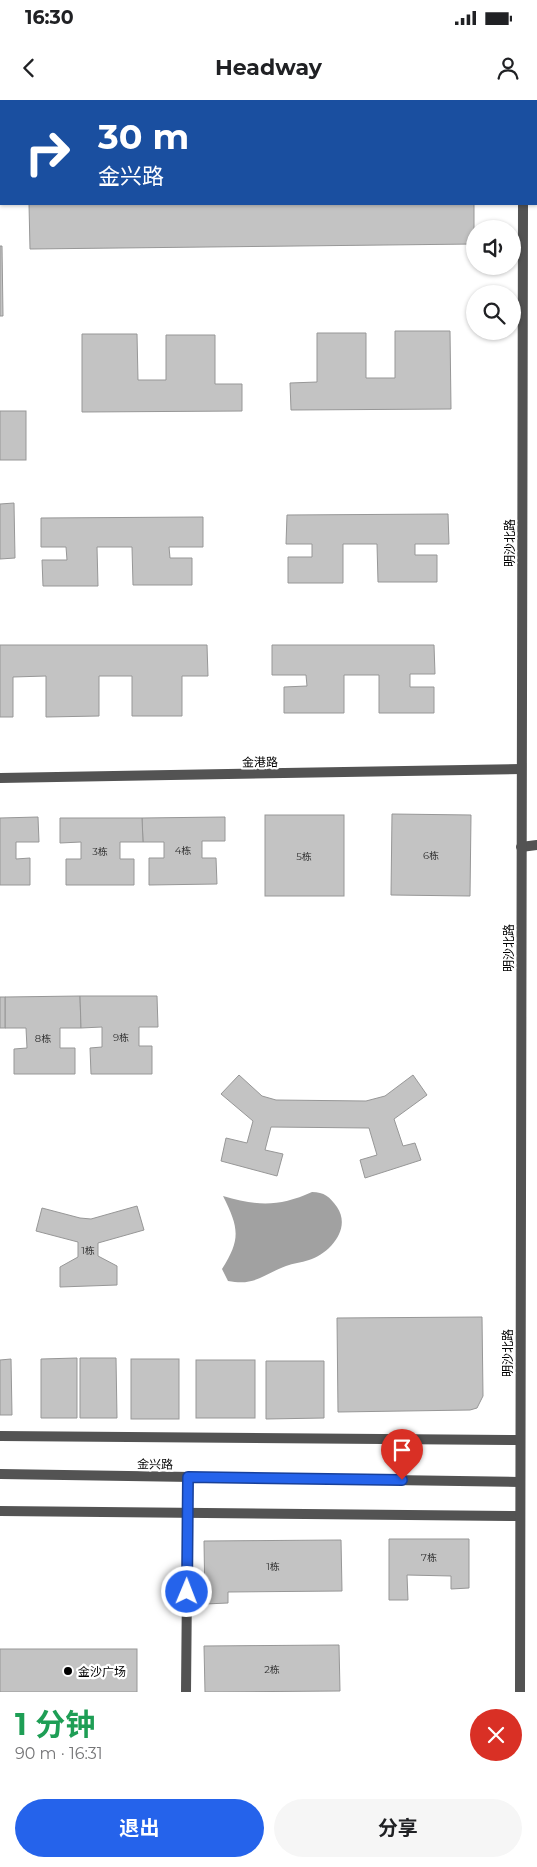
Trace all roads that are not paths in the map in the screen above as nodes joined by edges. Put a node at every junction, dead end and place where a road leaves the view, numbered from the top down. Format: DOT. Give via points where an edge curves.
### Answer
graph roads {
  1 [pos="523,205"];
  2 [pos="521,769"];
  3 [pos="0,778"];
  4 [pos="537,845"];
  5 [pos="521,847"];
  6 [pos="0,1436"];
  7 [pos="519,1440"];
  8 [pos="0,1474"];
  9 [pos="188,1477"];
  10 [pos="519,1482"];
  11 [pos="0,1511"];
  12 [pos="188,1513"];
  13 [pos="519,1516"];
  14 [pos="186,1692"];
  15 [pos="520,1692"];
  1 -- 2 [label="street, 明沙北路"];
  2 -- 3 [label="street, 金港路"];
  2 -- 5 [label="street, 明沙北路"];
  4 -- 5 [label="street"];
  5 -- 7 [label="street, 明沙北路"];
  6 -- 7 [label="street"];
  7 -- 10 [label="street, 明沙北路"];
  8 -- 9 [label="street, 金兴路"];
  9 -- 10 [label="street, 金兴路"];
  9 -- 12 [label="street"];
  10 -- 13 [label="street, 明沙北路"];
  11 -- 12 [label="street"];
  12 -- 13 [label="street"];
  12 -- 14 [label="street"];
  13 -- 15 [label="street, 明沙北路"];
}
